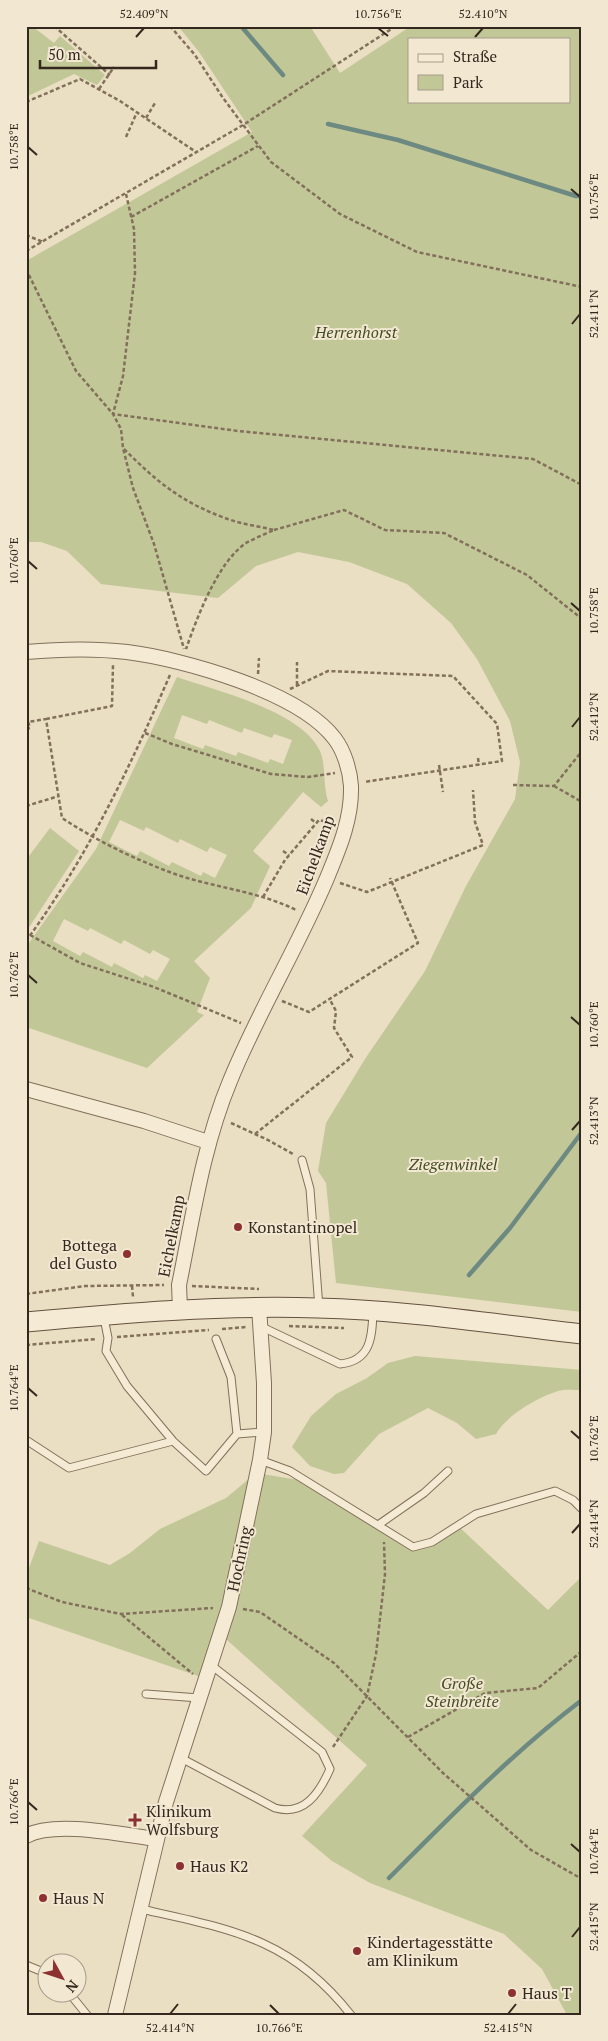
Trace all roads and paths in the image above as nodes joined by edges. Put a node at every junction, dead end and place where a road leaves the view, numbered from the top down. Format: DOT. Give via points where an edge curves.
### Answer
graph roads {
  1 [pos="54,26"];
  2 [pos="170,26"];
  3 [pos="396,26"];
  4 [pos="114,67"];
  5 [pos="110,75"];
  6 [pos="99,89"];
  7 [pos="26,102"];
  8 [pos="155,103"];
  9 [pos="137,112"];
  10 [pos="146,118"];
  11 [pos="243,125"];
  12 [pos="126,137"];
  13 [pos="258,146"];
  14 [pos="196,152"];
  15 [pos="126,194"];
  16 [pos="131,217"];
  17 [pos="26,235"];
  18 [pos="43,242"];
  19 [pos="26,251"];
  20 [pos="26,269"];
  21 [pos="582,287"];
  22 [pos="113,414"];
  23 [pos="123,448"];
  24 [pos="582,485"];
  25 [pos="274,530"];
  26 [pos="582,619"];
  27 [pos="114,651"];
  28 [pos="26,652"];
  29 [pos="176,662"];
  30 [pos="298,662"];
  31 [pos="332,665"];
  32 [pos="370,666"];
  33 [pos="410,668"];
  34 [pos="332,671"];
  35 [pos="370,673"];
  36 [pos="410,674"];
  37 [pos="297,685"];
  38 [pos="283,701"];
  39 [pos="46,719"];
  40 [pos="26,729"];
  41 [pos="145,733"];
  42 [pos="582,751"];
  43 [pos="478,758"];
  44 [pos="439,764"];
  45 [pos="479,765"];
  46 [pos="400,771"];
  47 [pos="440,771"];
  48 [pos="402,777"];
  49 [pos="350,778"];
  50 [pos="513,785"];
  51 [pos="554,786"];
  52 [pos="473,790"];
  53 [pos="443,792"];
  54 [pos="59,796"];
  55 [pos="582,802"];
  56 [pos="26,806"];
  57 [pos="311,819"];
  58 [pos="316,823"];
  59 [pos="346,826"];
  60 [pos="94,838"];
  61 [pos="461,849"];
  62 [pos="284,851"];
  63 [pos="463,853"];
  64 [pos="289,855"];
  65 [pos="426,863"];
  66 [pos="428,867"];
  67 [pos="327,878"];
  68 [pos="390,878"];
  69 [pos="391,882"];
  70 [pos="263,897"];
  71 [pos="311,917"];
  72 [pos="30,936"];
  73 [pos="26,941"];
  74 [pos="270,996"];
  75 [pos="330,1000"];
  76 [pos="254,1029"];
  77 [pos="26,1089"];
  78 [pos="215,1117"];
  79 [pos="255,1134"];
  80 [pos="208,1142"];
  81 [pos="302,1160"];
  82 [pos="259,1307"];
  83 [pos="180,1308"];
  84 [pos="319,1308"];
  85 [pos="374,1311"];
  86 [pos="103,1315"];
  87 [pos="26,1322"];
  88 [pos="260,1326"];
  89 [pos="582,1334"];
  90 [pos="216,1339"];
  91 [pos="264,1432"];
  92 [pos="237,1434"];
  93 [pos="26,1440"];
  94 [pos="173,1441"];
  95 [pos="260,1460"];
  96 [pos="448,1471"];
  97 [pos="582,1509"];
  98 [pos="381,1526"];
  99 [pos="26,1588"];
  100 [pos="229,1607"];
  101 [pos="121,1614"];
  102 [pos="582,1650"];
  103 [pos="211,1665"];
  104 [pos="204,1683"];
  105 [pos="146,1694"];
  106 [pos="367,1696"];
  107 [pos="199,1698"];
  108 [pos="408,1737"];
  109 [pos="180,1758"];
  110 [pos="326,1758"];
  111 [pos="26,1836"];
  112 [pos="156,1839"];
  113 [pos="582,1880"];
  114 [pos="141,1909"];
  115 [pos="26,1965"];
  116 [pos="38,1970"];
  117 [pos="78,2004"];
  118 [pos="87,2015"];
  119 [pos="115,2015"];
  120 [pos="351,2015"];
  1 -- 5 [label="path"];
  2 -- 11 [label="path" via="195,55"];
  3 -- 11 [label="path"];
  4 -- 5 [label="path"];
  5 -- 6 [label="path"];
  6 -- 7 [label="path" via="80,79"];
  6 -- 9 [label="path"];
  8 -- 10 [label="path"];
  9 -- 10 [label="path"];
  9 -- 12 [label="path"];
  10 -- 14 [label="path"];
  11 -- 13 [label="path"];
  11 -- 14 [label="path"];
  13 -- 16 [label="path"];
  13 -- 21 [label="path" via="271,162 340,214 416,252"];
  14 -- 15 [label="path"];
  15 -- 16 [label="path"];
  15 -- 18 [label="path"];
  16 -- 22 [label="path" via="135,273 123,376"];
  17 -- 18 [label="path"];
  18 -- 19 [label="path"];
  20 -- 22 [label="path" via="76,371"];
  22 -- 23 [label="path" via="121,429"];
  22 -- 24 [label="path" via="238,431 533,459"];
  23 -- 25 [label="path" via="154,479 175,494 226,519"];
  23 -- 25 [label="path" via="185,651 200,607 226,566 245,544"];
  25 -- 26 [label="path" via="344,510 385,530 444,533 527,575"];
  27 -- 28 [label="street, Eichelkamp" via="69,648"];
  27 -- 29 [label="street, Eichelkamp"];
  27 -- 39 [label="path" via="112,706"];
  29 -- 38 [label="street, Eichelkamp" via="234,678"];
  29 -- 41 [label="path"];
  30 -- 37 [label="path"];
  31 -- 34 [label="path"];
  32 -- 35 [label="path"];
  33 -- 36 [label="path"];
  34 -- 35 [label="path"];
  34 -- 37 [label="path"];
  35 -- 36 [label="path"];
  36 -- 45 [label="path" via="454,676 497,724 502,761"];
  37 -- 38 [label="path" via="290,689"];
  38 -- 49 [label="street, Eichelkamp" via="307,714 335,739"];
  39 -- 40 [label="path" via="28,722 30,728"];
  39 -- 54 [label="path"];
  41 -- 49 [label="path" via="271,774"];
  41 -- 60 [label="path"];
  42 -- 51 [label="path"];
  43 -- 45 [label="path"];
  44 -- 47 [label="path"];
  45 -- 47 [label="path"];
  46 -- 48 [label="path"];
  47 -- 48 [label="path"];
  47 -- 53 [label="path"];
  48 -- 49 [label="path"];
  49 -- 59 [label="street, Eichelkamp"];
  50 -- 51 [label="path"];
  51 -- 55 [label="path"];
  52 -- 63 [label="path" via="475,822 483,845"];
  54 -- 56 [label="path"];
  54 -- 60 [label="path" via="62,818"];
  57 -- 58 [label="path"];
  58 -- 59 [label="path" via="319,820"];
  58 -- 64 [label="path"];
  59 -- 67 [label="street, Eichelkamp"];
  60 -- 70 [label="path" via="176,874"];
  60 -- 72 [label="path"];
  61 -- 63 [label="path"];
  62 -- 64 [label="path"];
  63 -- 66 [label="path"];
  64 -- 70 [label="path"];
  65 -- 66 [label="path"];
  66 -- 69 [label="path"];
  67 -- 69 [label="path" via="367,892"];
  67 -- 71 [label="street, Eichelkamp"];
  68 -- 69 [label="path"];
  69 -- 75 [label="path" via="418,943"];
  70 -- 71 [label="path"];
  71 -- 74 [label="street, Eichelkamp"];
  72 -- 73 [label="path"];
  72 -- 76 [label="path" via="80,962 154,987"];
  74 -- 75 [label="path" via="309,1012"];
  74 -- 76 [label="street, Eichelkamp"];
  75 -- 79 [label="path" via="336,1011 334,1028 352,1057"];
  76 -- 78 [label="street, Eichelkamp"];
  77 -- 80 [label="street"];
  78 -- 79 [label="path"];
  78 -- 80 [label="street, Eichelkamp"];
  79 -- 81 [label="path"];
  80 -- 83 [label="street, Eichelkamp" via="179,1285"];
  81 -- 84 [label="lane" via="310,1189"];
  82 -- 83 [label="street"];
  82 -- 84 [label="street"];
  82 -- 88 [label="street, Hochring"];
  83 -- 86 [label="street"];
  84 -- 85 [label="street"];
  85 -- 88 [label="lane" via="371,1341 352,1363 340,1364"];
  85 -- 89 [label="street"];
  86 -- 87 [label="street"];
  86 -- 94 [label="lane" via="108,1338 106,1351 127,1386"];
  88 -- 91 [label="street, Hochring"];
  90 -- 92 [label="lane" via="231,1377"];
  91 -- 92 [label="lane"];
  91 -- 95 [label="street, Hochring"];
  92 -- 94 [label="lane" via="206,1471"];
  93 -- 94 [label="lane" via="69,1468"];
  95 -- 98 [label="lane" via="290,1472"];
  95 -- 100 [label="street, Hochring"];
  96 -- 98 [label="lane"];
  97 -- 98 [label="lane" via="556,1491 476,1514 432,1542 413,1547"];
  98 -- 106 [label="path" via="384,1574 376,1654"];
  99 -- 101 [label="path" via="62,1602"];
  100 -- 101 [label="path"];
  100 -- 103 [label="street, Hochring"];
  100 -- 106 [label="path" via="260,1612 334,1663"];
  101 -- 104 [label="path"];
  102 -- 108 [label="path" via="538,1688 485,1693"];
  103 -- 104 [label="street, Hochring"];
  103 -- 110 [label="lane"];
  104 -- 107 [label="street, Hochring"];
  105 -- 107 [label="lane"];
  106 -- 108 [label="path"];
  106 -- 110 [label="path"];
  107 -- 109 [label="street, Hochring"];
  108 -- 113 [label="path" via="443,1774 531,1850"];
  109 -- 110 [label="lane" via="274,1808 287,1811 302,1807 323,1785 330,1769"];
  109 -- 112 [label="street, Hochring"];
  111 -- 112 [label="street" via="44,1829 68,1829"];
  112 -- 114 [label="street, Hochring"];
  114 -- 119 [label="street, Hochring"];
  114 -- 120 [label="lane" via="222,1928 278,1950 318,1979"];
  115 -- 116 [label="lane"];
  117 -- 118 [label="lane"];
}
